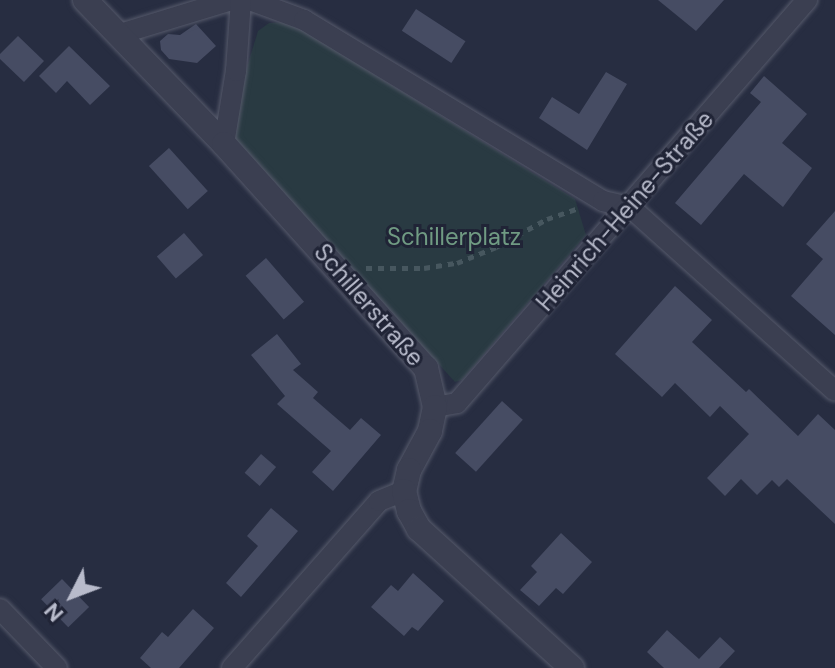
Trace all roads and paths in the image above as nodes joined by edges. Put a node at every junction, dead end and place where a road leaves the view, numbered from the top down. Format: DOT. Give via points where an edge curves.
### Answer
graph roads {
  1 [pos="85,0"];
  2 [pos="231,0"];
  3 [pos="241,0"];
  4 [pos="250,0"];
  5 [pos="807,0"];
  6 [pos="120,34"];
  7 [pos="224,144"];
  8 [pos="603,201"];
  9 [pos="630,207"];
  10 [pos="339,270"];
  11 [pos="835,391"];
  12 [pos="435,407"];
  13 [pos="404,491"];
  14 [pos="0,609"];
  15 [pos="57,668"];
  16 [pos="232,668"];
  17 [pos="572,668"];
  1 -- 6 [label="street, Schillerstraße"];
  2 -- 6 [label="street"];
  3 -- 7 [label="street"];
  4 -- 8 [label="street" via="304,20"];
  5 -- 9 [label="street, Heinrich-Heine-Straße"];
  6 -- 7 [label="street, Schillerstraße"];
  7 -- 10 [label="street, Schillerstraße"];
  8 -- 9 [label="street"];
  8 -- 10 [label="path" via="547,219 457,263"];
  9 -- 11 [label="street"];
  9 -- 12 [label="street, Heinrich-Heine-Straße" via="457,403"];
  10 -- 12 [label="street, Schillerstraße" via="426,368"];
  12 -- 13 [label="street"];
  13 -- 16 [label="street" via="379,501"];
  13 -- 17 [label="street" via="419,529"];
  14 -- 15 [label="street"];
}
